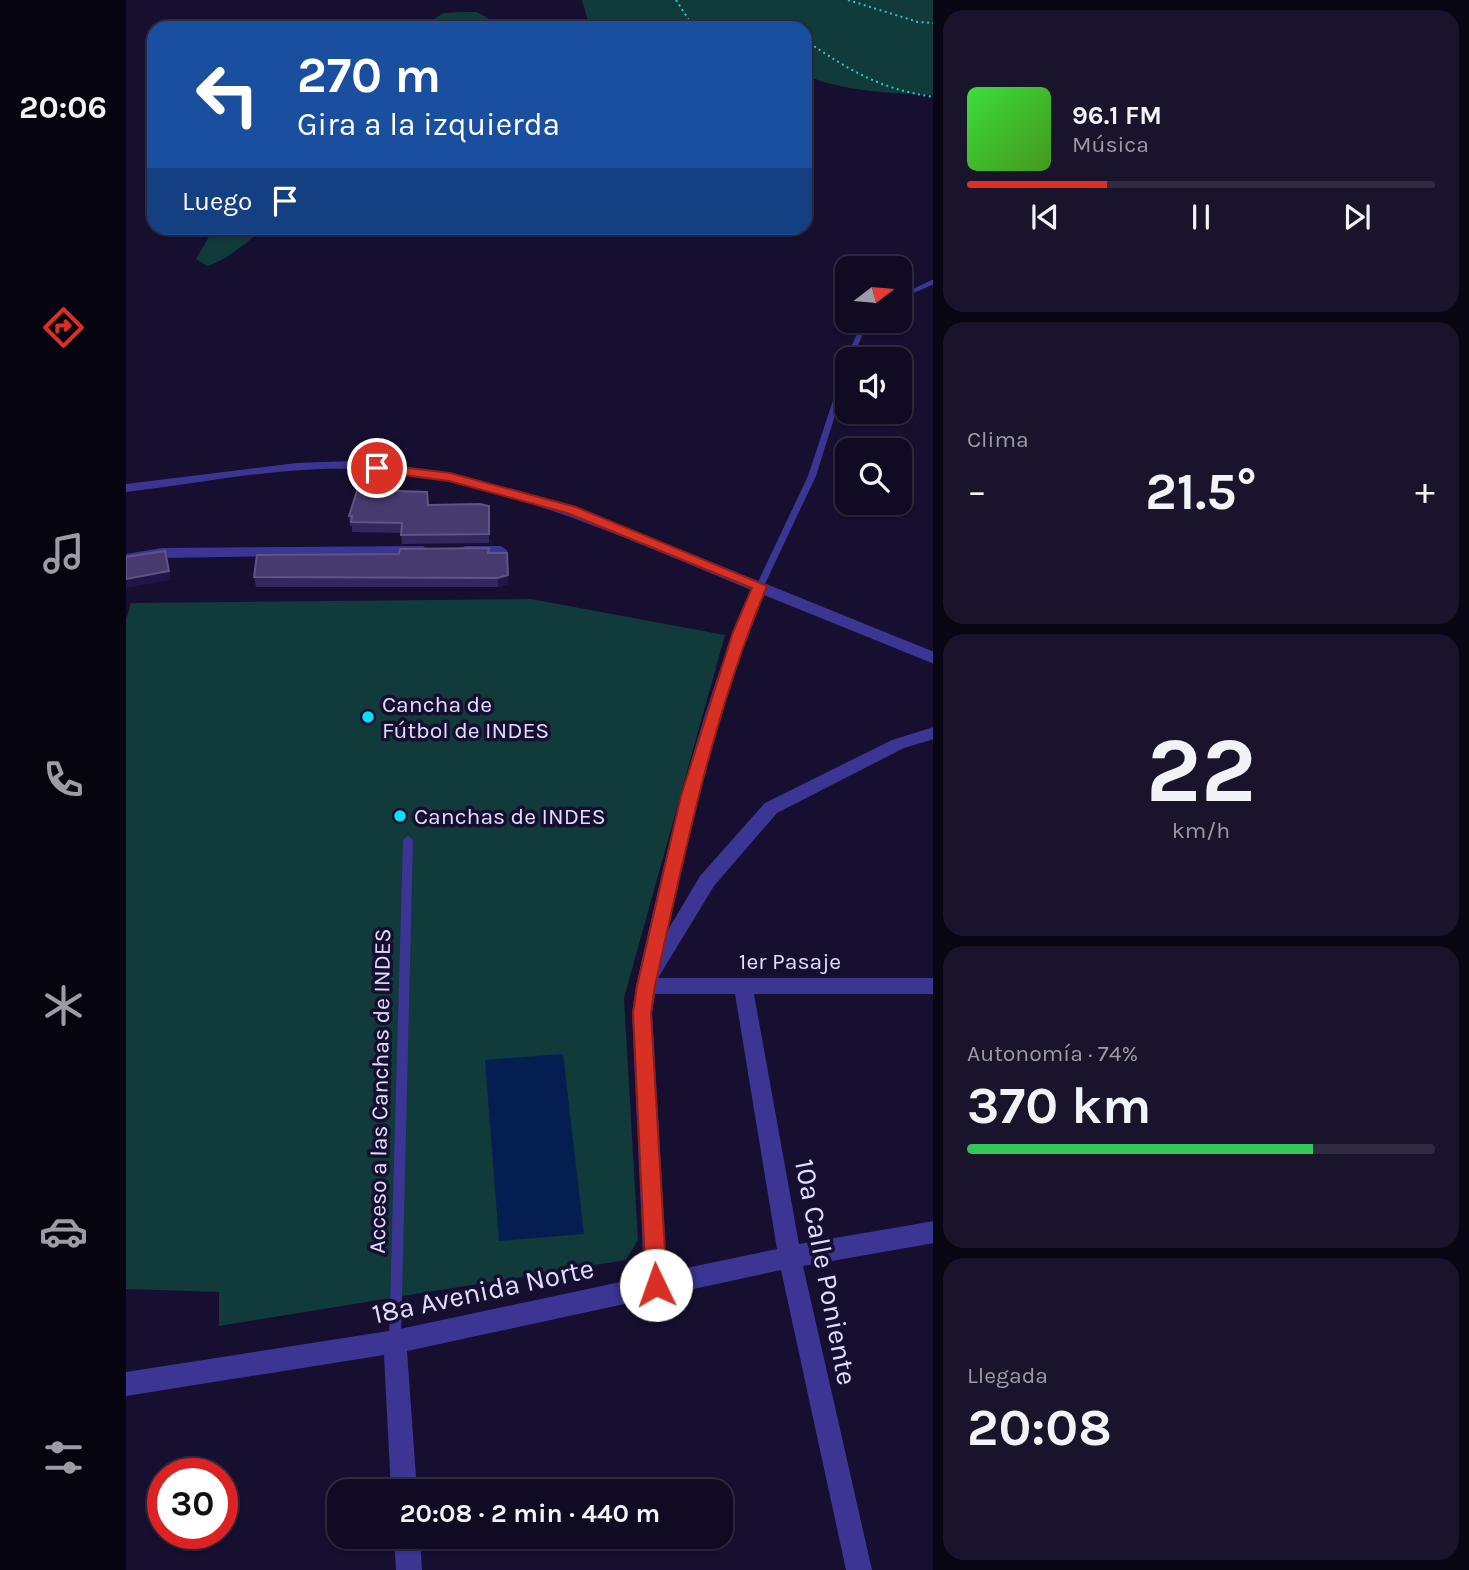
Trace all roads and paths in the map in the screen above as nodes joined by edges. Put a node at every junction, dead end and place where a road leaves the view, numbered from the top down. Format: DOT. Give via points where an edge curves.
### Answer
graph roads {
  1 [pos="676,0"];
  2 [pos="848,0"];
  3 [pos="690,21"];
  4 [pos="933,23"];
  5 [pos="812,45"];
  6 [pos="933,97"];
  7 [pos="933,281"];
  8 [pos="912,292"];
  9 [pos="835,405"];
  10 [pos="126,488"];
  11 [pos="501,551"];
  12 [pos="126,559"];
  13 [pos="760,586"];
  14 [pos="933,659"];
  15 [pos="933,733"];
  16 [pos="408,840"];
  17 [pos="743,985"];
  18 [pos="646,986"];
  19 [pos="933,986"];
  20 [pos="933,1232"];
  21 [pos="790,1257"];
  22 [pos="656,1285"];
  23 [pos="395,1342"];
  24 [pos="126,1384"];
  25 [pos="403,1479"];
  26 [pos="408,1549"];
  27 [pos="409,1570"];
  28 [pos="859,1570"];
  1 -- 3 [label="path"];
  2 -- 4 [label="path"];
  5 -- 6 [label="path" via="858,75"];
  7 -- 8 [label="lane"];
  9 -- 13 [label="lane" via="812,476"];
  10 -- 13 [label="street" via="297,467 352,465 450,477 571,510"];
  11 -- 12 [label="street" via="162,553"];
  13 -- 14 [label="street"];
  13 -- 18 [label="street" via="689,796"];
  15 -- 18 [label="street" via="898,744 771,808 707,881"];
  16 -- 23 [label="lane, Acceso a las Canchas de INDES"];
  17 -- 18 [label="street, 1er Pasaje"];
  17 -- 19 [label="street, 1er Pasaje"];
  17 -- 21 [label="street, 10a Calle Poniente"];
  18 -- 22 [label="street" via="642,1013"];
  20 -- 21 [label="street, 18a Avenida Norte"];
  21 -- 22 [label="street, 18a Avenida Norte"];
  21 -- 28 [label="street, 10a Calle Poniente"];
  22 -- 23 [label="street, 18a Avenida Norte"];
  23 -- 24 [label="street, 18a Avenida Norte"];
  23 -- 25 [label="street"];
  26 -- 27 [label="street"];
}
